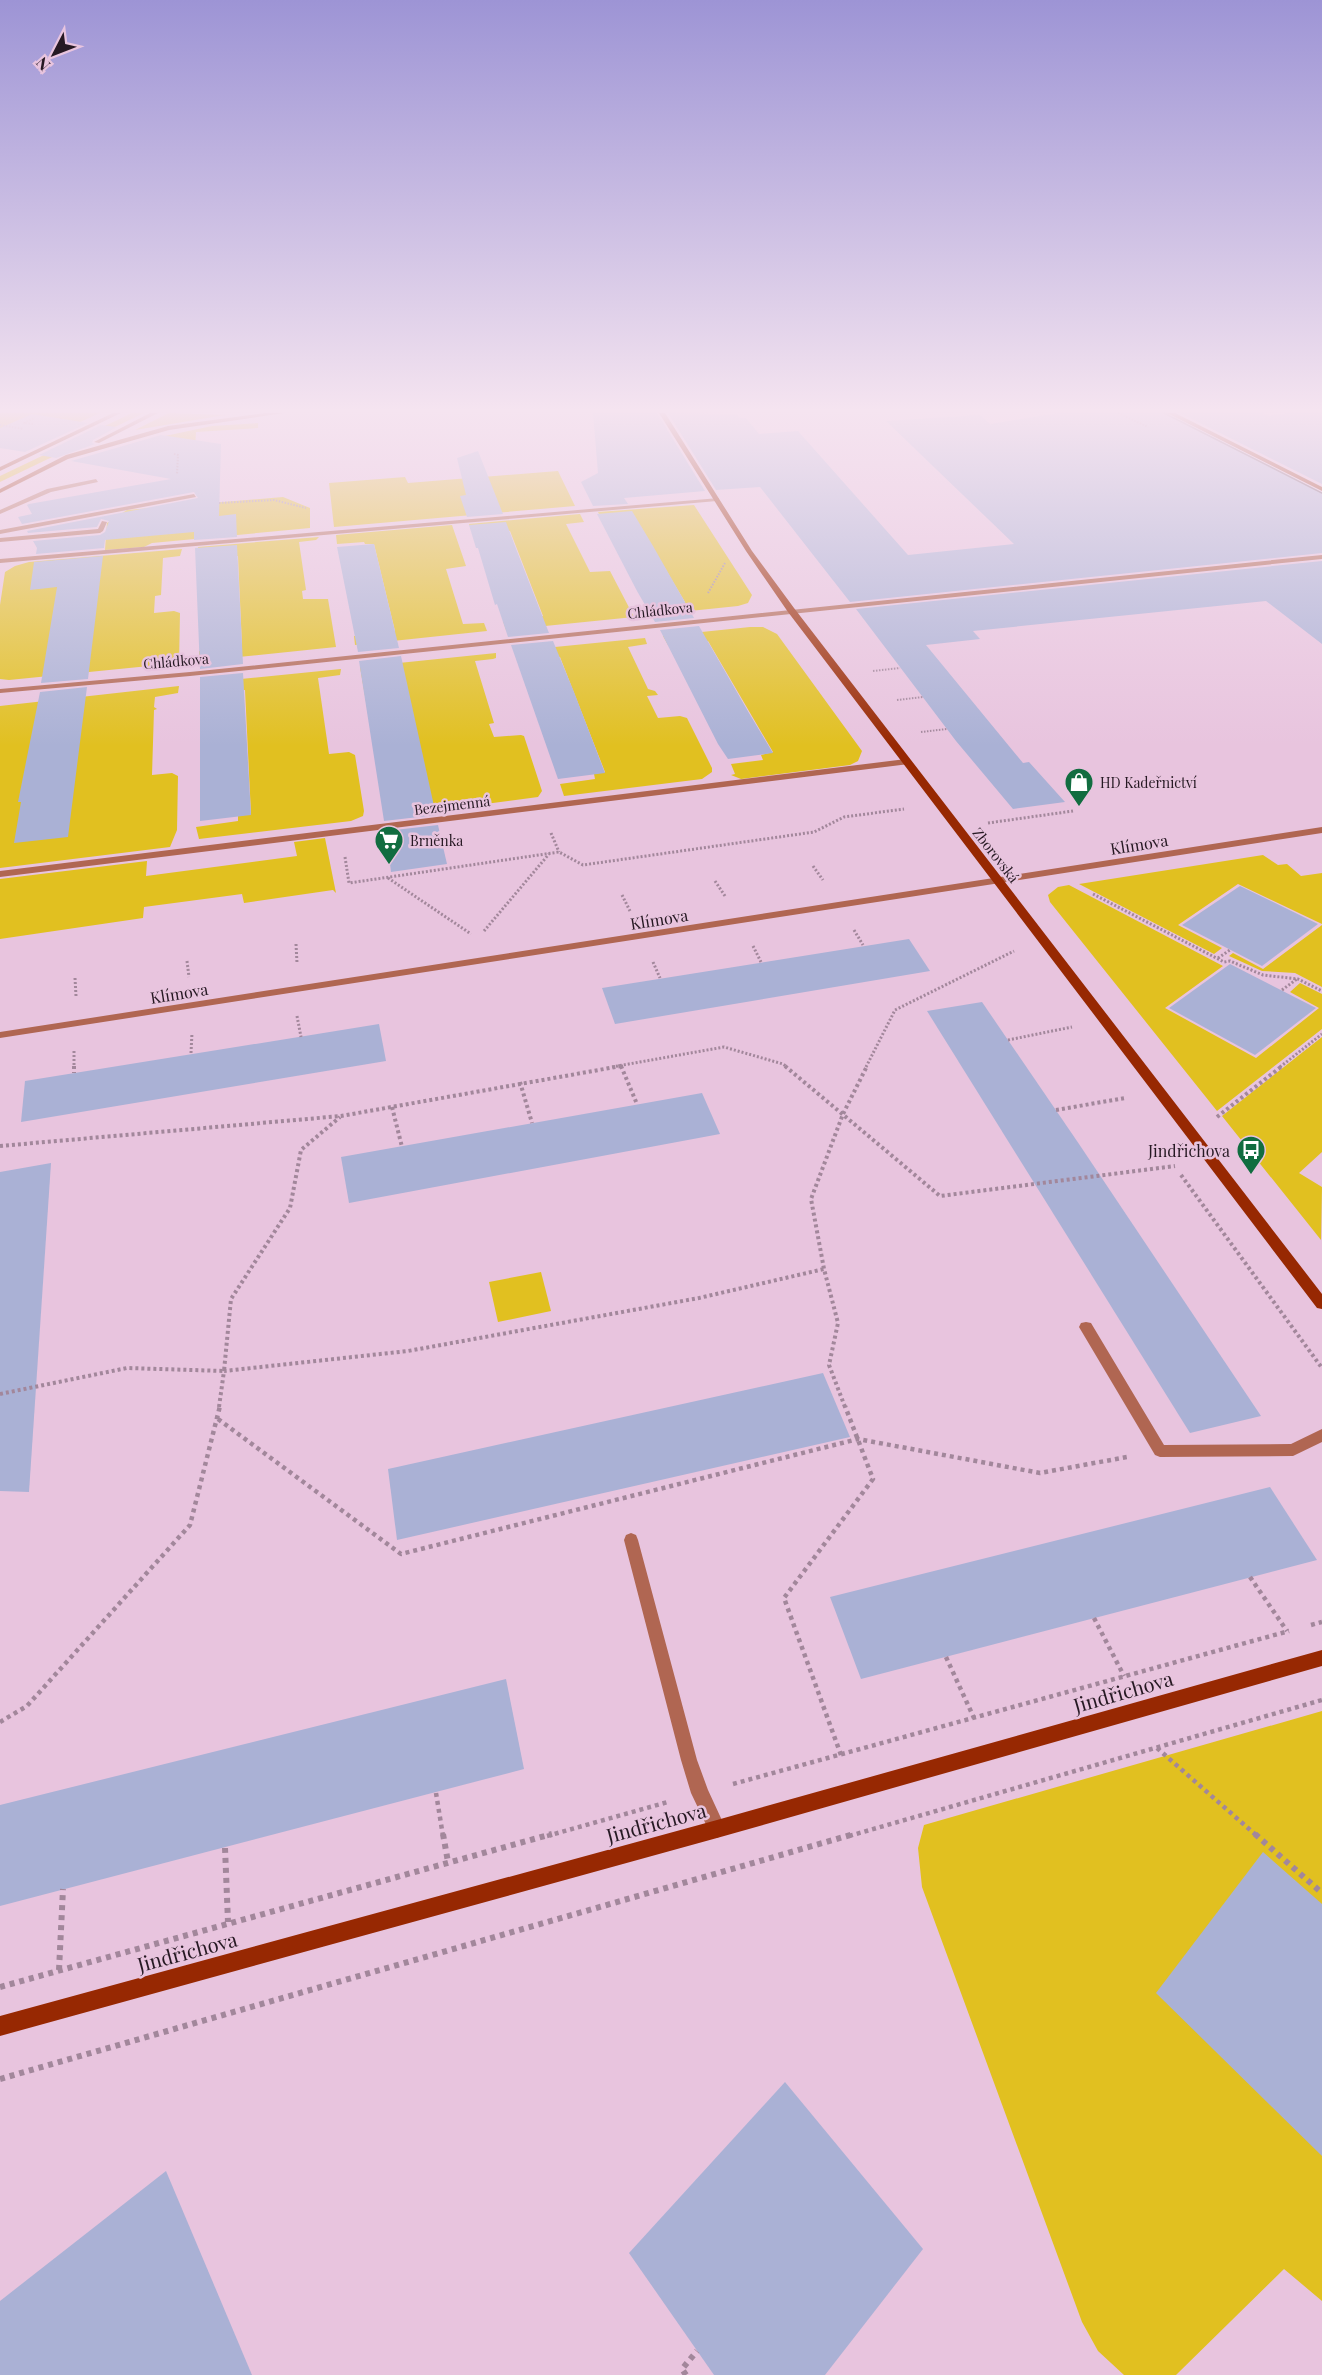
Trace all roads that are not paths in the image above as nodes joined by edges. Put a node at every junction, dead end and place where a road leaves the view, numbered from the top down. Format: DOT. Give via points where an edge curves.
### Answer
graph roads {
  1 [pos="44,524"];
  2 [pos="103,524"];
  3 [pos="424,524"];
  4 [pos="734,524"];
  5 [pos="0,532"];
  6 [pos="0,540"];
  7 [pos="1322,557"];
  8 [pos="0,561"];
  9 [pos="791,610"];
  10 [pos="0,691"];
  11 [pos="906,762"];
  12 [pos="1322,830"];
  13 [pos="0,874"];
  14 [pos="1000,882"];
  15 [pos="0,1035"];
  16 [pos="1322,1304"];
  17 [pos="1086,1327"];
  18 [pos="1322,1435"];
  19 [pos="631,1540"];
  20 [pos="1322,1658"];
  21 [pos="717,1829"];
  22 [pos="0,2026"];
  1 -- 5 [label="street"];
  2 -- 6 [label="street" via="100,531"];
  3 -- 8 [label="street"];
  4 -- 9 [label="street, Zborovská"];
  7 -- 9 [label="street, Chládkova"];
  9 -- 10 [label="street, Chládkova"];
  9 -- 11 [label="street, Zborovská"];
  11 -- 13 [label="street, Bezejmenná"];
  11 -- 14 [label="street, Zborovská"];
  12 -- 14 [label="street, Klímova"];
  14 -- 15 [label="street, Klímova"];
  14 -- 16 [label="street, Zborovská"];
  17 -- 18 [label="street" via="1160,1451 1293,1450"];
  19 -- 21 [label="street" via="700,1793"];
  20 -- 21 [label="street, Jindřichova"];
  21 -- 22 [label="street, Jindřichova"];
}
